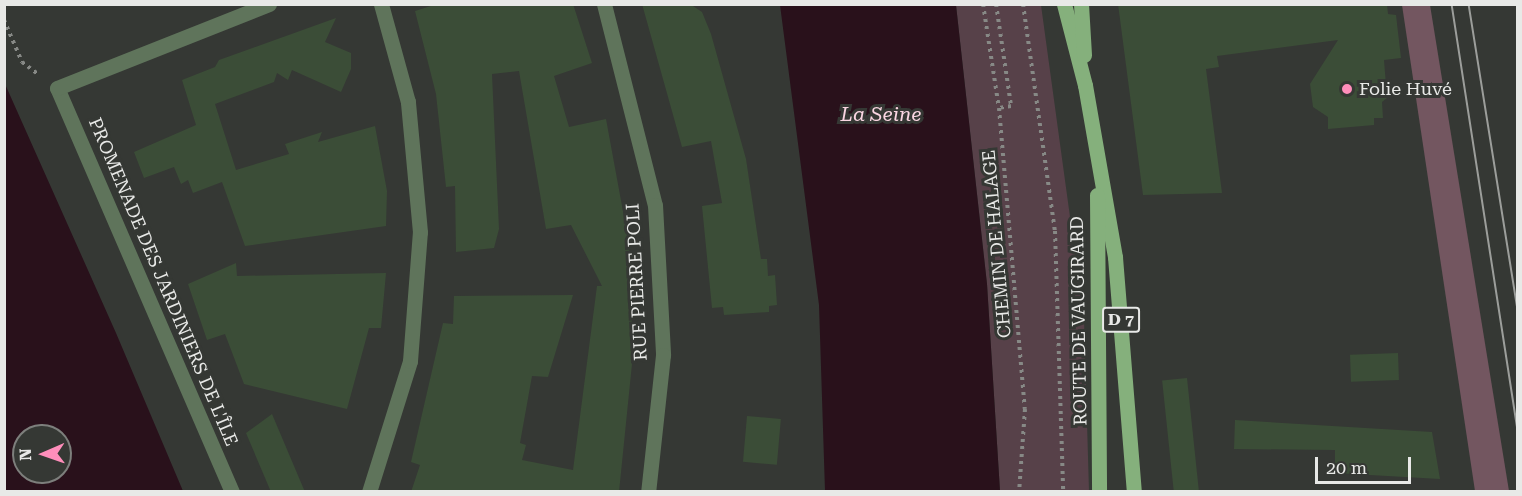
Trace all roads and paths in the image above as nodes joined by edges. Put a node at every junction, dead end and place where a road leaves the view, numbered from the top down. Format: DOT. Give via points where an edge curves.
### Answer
graph roads {
  1 [pos="269,4"];
  2 [pos="381,4"];
  3 [pos="604,4"];
  4 [pos="983,4"];
  5 [pos="996,4"];
  6 [pos="1023,4"];
  7 [pos="1064,4"];
  8 [pos="1081,4"];
  9 [pos="4,20"];
  10 [pos="1085,85"];
  11 [pos="57,88"];
  12 [pos="999,108"];
  13 [pos="1096,150"];
  14 [pos="232,492"];
  15 [pos="369,492"];
  16 [pos="648,492"];
  17 [pos="1019,492"];
  18 [pos="1063,492"];
  19 [pos="1099,492"];
  20 [pos="1134,492"];
  1 -- 11 [label="street"];
  2 -- 15 [label="street" via="408,102 420,232 410,361"];
  3 -- 16 [label="street, RUE PIERRE POLI" via="655,205 663,355"];
  4 -- 12 [label="path, CHEMIN DE HALAGE"];
  5 -- 12 [label="path" via="1011,106"];
  6 -- 18 [label="path" via="1055,231"];
  7 -- 10 [label="main road, ROUTE DE VAUGIRARD / D 7"];
  8 -- 10 [label="main road, ROUTE DE VAUGIRARD / D 7"];
  9 -- 11 [label="path" via="22,62"];
  10 -- 13 [label="main road, ROUTE DE VAUGIRARD / D 7"];
  11 -- 14 [label="street, PROMENADE DES JARDINIERS DE L'ÎLE"];
  12 -- 17 [label="path, CHEMIN DE HALAGE" via="1025,409"];
  13 -- 19 [label="main road, ROUTE DE VAUGIRARD / D 7"];
  13 -- 20 [label="main road, ROUTE DE VAUGIRARD / D 7" via="1115,257"];
}
